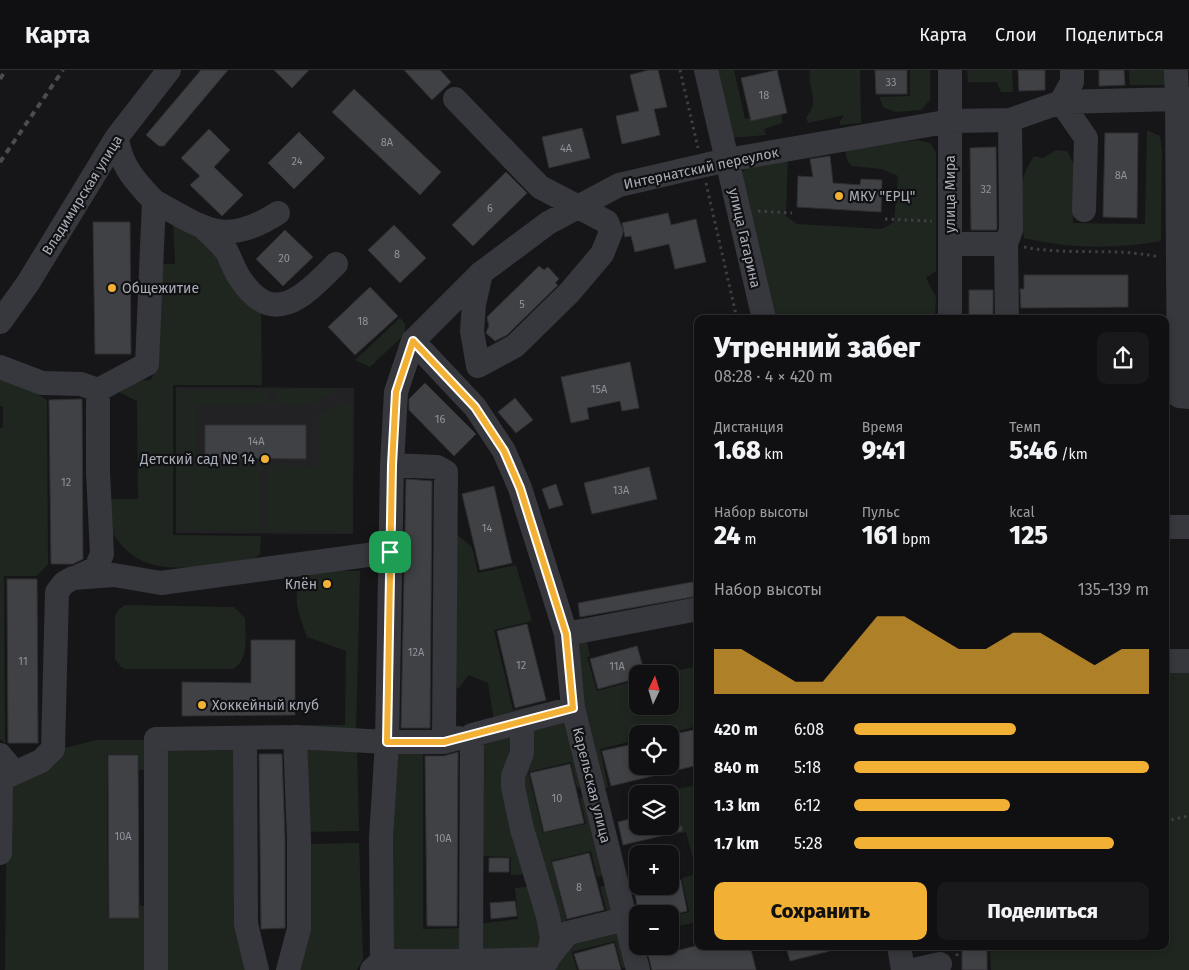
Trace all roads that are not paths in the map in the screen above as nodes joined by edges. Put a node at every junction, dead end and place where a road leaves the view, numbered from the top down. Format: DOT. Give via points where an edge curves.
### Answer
graph roads {
  1 [pos="170,70"];
  2 [pos="706,70"];
  3 [pos="950,70"];
  4 [pos="1072,70"];
  5 [pos="1176,70"];
  6 [pos="455,99"];
  7 [pos="1183,99"];
  8 [pos="1062,102"];
  9 [pos="1010,120"];
  10 [pos="951,121"];
  11 [pos="117,137"];
  12 [pos="727,160"];
  13 [pos="154,201"];
  14 [pos="577,207"];
  15 [pos="1084,210"];
  16 [pos="278,213"];
  17 [pos="206,230"];
  18 [pos="950,233"];
  19 [pos="1006,244"];
  20 [pos="1184,262"];
  21 [pos="336,264"];
  22 [pos="481,273"];
  23 [pos="763,315"];
  24 [pos="950,315"];
  25 [pos="1007,315"];
  26 [pos="0,322"];
  27 [pos="413,341"];
  28 [pos="0,367"];
  29 [pos="98,390"];
  30 [pos="1178,401"];
  31 [pos="392,465"];
  32 [pos="1169,527"];
  33 [pos="1189,527"];
  34 [pos="390,552"];
  35 [pos="73,578"];
  36 [pos="694,610"];
  37 [pos="566,634"];
  38 [pos="1169,661"];
  39 [pos="1189,661"];
  40 [pos="573,708"];
  41 [pos="522,723"];
  42 [pos="472,734"];
  43 [pos="295,737"];
  44 [pos="245,738"];
  45 [pos="387,742"];
  46 [pos="444,742"];
  47 [pos="7,764"];
  48 [pos="0,853"];
  49 [pos="625,919"];
  50 [pos="900,950"];
  51 [pos="471,960"];
  52 [pos="940,960"];
  53 [pos="377,965"];
  54 [pos="548,965"];
  55 [pos="156,970"];
  56 [pos="257,970"];
  57 [pos="288,970"];
  58 [pos="638,970"];
  59 [pos="903,970"];
  60 [pos="914,970"];
  1 -- 11 [label="street, Владимирская улица"];
  2 -- 12 [label="street, улица Гагарина"];
  3 -- 10 [label="street, улица Мира"];
  4 -- 8 [label="street" via="1072,82"];
  5 -- 7 [label="street"];
  6 -- 14 [label="street" via="540,187"];
  7 -- 8 [label="street, Интернатский переулок"];
  7 -- 20 [label="street"];
  8 -- 9 [label="street, Интернатский переулок"];
  8 -- 15 [label="street" via="1086,138"];
  9 -- 10 [label="street, Интернатский переулок"];
  9 -- 19 [label="street" via="1011,230"];
  10 -- 12 [label="street, Интернатский переулок"];
  10 -- 18 [label="street, улица Мира"];
  11 -- 13 [label="street" via="119,153 130,176"];
  11 -- 26 [label="street, Владимирская улица" via="28,283"];
  12 -- 14 [label="street, Интернатский переулок" via="619,185"];
  12 -- 23 [label="street, улица Гагарина"];
  13 -- 17 [label="street"];
  13 -- 29 [label="street" via="147,364"];
  14 -- 22 [label="street, Интернатский переулок" via="548,223"];
  14 -- 22 [label="street" via="607,222 611,232 602,254 569,294 516,346 478,366 472,331"];
  16 -- 17 [label="street" via="260,225 232,232"];
  17 -- 21 [label="street" via="226,252 245,285 255,296 275,306 298,300"];
  18 -- 19 [label="street"];
  18 -- 24 [label="street, улица Мира"];
  19 -- 25 [label="street"];
  20 -- 30 [label="street"];
  22 -- 27 [label="street, Интернатский переулок"];
  27 -- 31 [label="street" via="396,392"];
  27 -- 37 [label="street, Карельская улица" via="475,407 504,451 520,488"];
  28 -- 29 [label="street" via="42,383 81,384"];
  29 -- 35 [label="street" via="102,554 96,568"];
  31 -- 34 [label="street"];
  31 -- 46 [label="street" via="437,467 446,472"];
  32 -- 33 [label="street"];
  34 -- 35 [label="street" via="161,583 114,575"];
  34 -- 45 [label="street"];
  35 -- 47 [label="street" via="57,592 53,749 41,761"];
  36 -- 37 [label="street"];
  37 -- 40 [label="street, Карельская улица"];
  38 -- 39 [label="street"];
  40 -- 41 [label="street"];
  40 -- 49 [label="street, Карельская улица"];
  41 -- 42 [label="street"];
  41 -- 54 [label="street" via="522,753 513,776 513,787 548,916 552,939"];
  42 -- 46 [label="street"];
  42 -- 51 [label="street"];
  43 -- 44 [label="street"];
  43 -- 45 [label="street"];
  43 -- 57 [label="street" via="299,928"];
  44 -- 55 [label="street" via="156,739"];
  44 -- 56 [label="street" via="246,924"];
  45 -- 46 [label="street"];
  45 -- 53 [label="street"];
  47 -- 48 [label="street" via="2,780"];
  49 -- 54 [label="street" via="568,933"];
  49 -- 58 [label="street, Карельская улица"];
  50 -- 59 [label="street"];
  51 -- 53 [label="street"];
  51 -- 54 [label="street"];
  52 -- 60 [label="street"];
}
